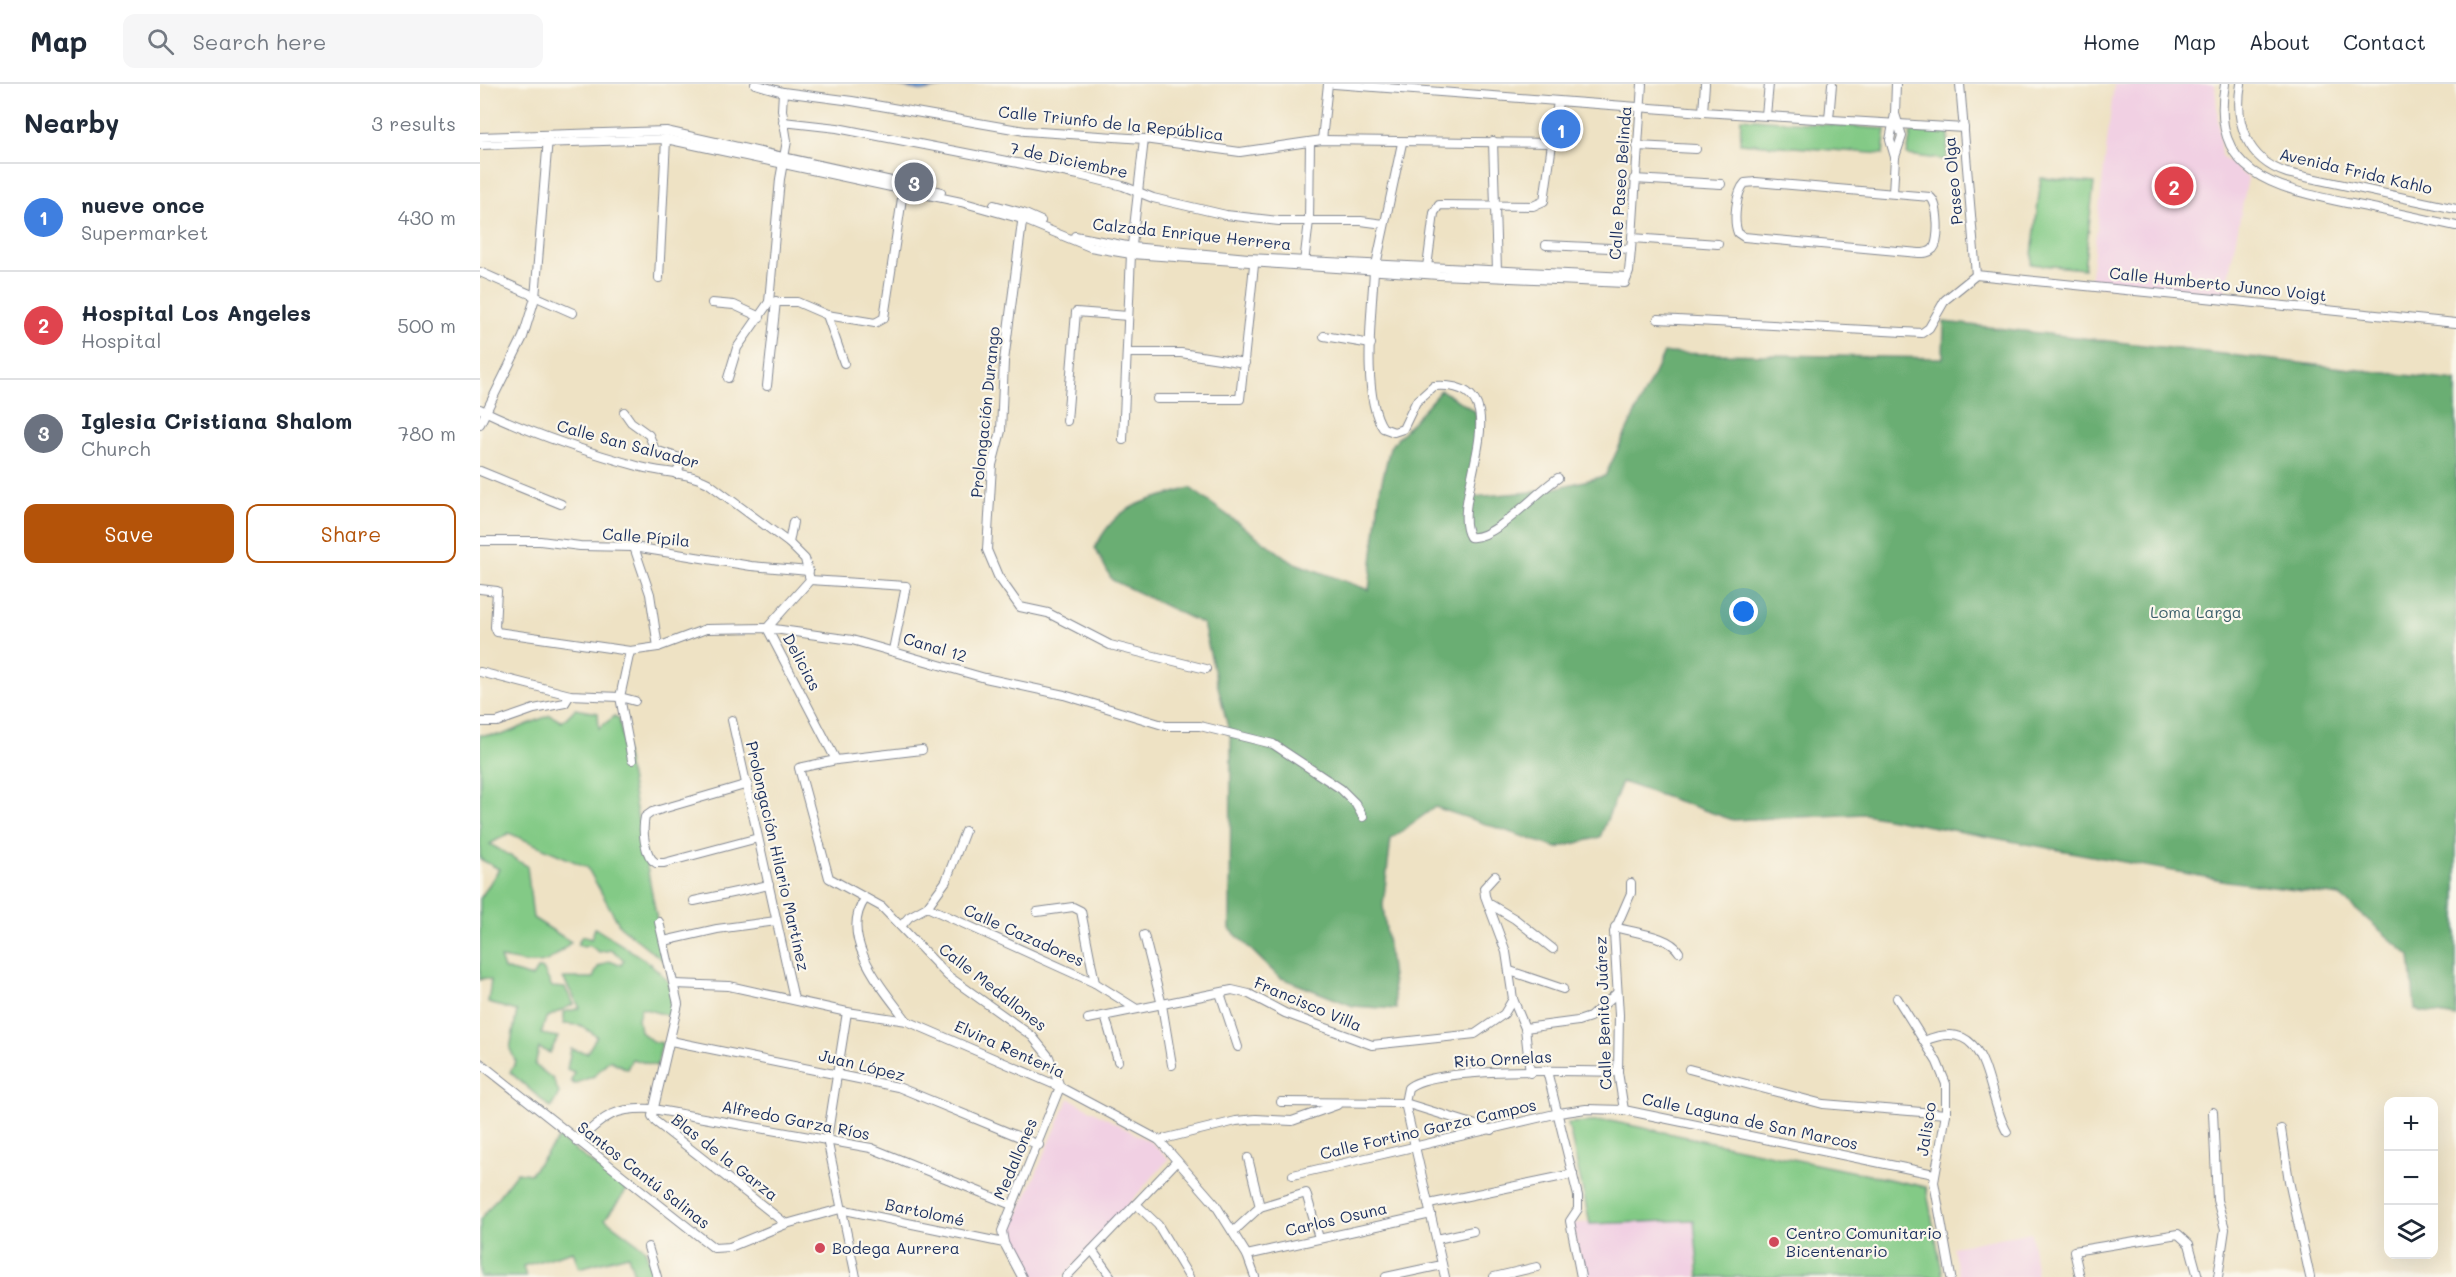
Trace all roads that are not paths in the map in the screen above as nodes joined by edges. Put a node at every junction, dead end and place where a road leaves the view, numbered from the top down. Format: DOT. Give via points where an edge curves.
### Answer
graph roads {
  1 [pos="755,84"];
  2 [pos="1328,84"];
  3 [pos="1334,84"];
  4 [pos="1642,84"];
  5 [pos="1705,84"];
  6 [pos="1769,84"];
  7 [pos="1832,84"];
  8 [pos="1896,84"];
  9 [pos="1960,84"];
  10 [pos="2225,84"];
  11 [pos="2241,84"];
  12 [pos="1378,86"];
  13 [pos="783,92"];
  14 [pos="1558,101"];
  15 [pos="1640,107"];
  16 [pos="1703,112"];
  17 [pos="1766,115"];
  18 [pos="1829,120"];
  19 [pos="783,122"];
  20 [pos="1896,124"];
  21 [pos="1964,128"];
  22 [pos="480,137"];
  23 [pos="548,138"];
  24 [pos="666,139"];
  25 [pos="1144,139"];
  26 [pos="1322,140"];
  27 [pos="1493,141"];
  28 [pos="1310,142"];
  29 [pos="1402,143"];
  30 [pos="1553,143"];
  31 [pos="480,145"];
  32 [pos="1636,146"];
  33 [pos="1696,149"];
  34 [pos="784,159"];
  35 [pos="1635,179"];
  36 [pos="1721,184"];
  37 [pos="903,186"];
  38 [pos="1137,190"];
  39 [pos="1893,193"];
  40 [pos="1495,206"];
  41 [pos="2456,209"];
  42 [pos="1022,216"];
  43 [pos="1309,221"];
  44 [pos="1384,224"];
  45 [pos="2456,226"];
  46 [pos="1632,238"];
  47 [pos="1718,244"];
  48 [pos="1546,245"];
  49 [pos="1631,249"];
  50 [pos="1132,251"];
  51 [pos="1304,263"];
  52 [pos="1254,264"];
  53 [pos="1427,267"];
  54 [pos="1375,268"];
  55 [pos="1497,271"];
  56 [pos="480,273"];
  57 [pos="1976,275"];
  58 [pos="659,278"];
  59 [pos="1626,280"];
  60 [pos="535,298"];
  61 [pos="773,302"];
  62 [pos="712,303"];
  63 [pos="573,313"];
  64 [pos="827,315"];
  65 [pos="1128,316"];
  66 [pos="760,317"];
  67 [pos="1658,319"];
  68 [pos="2456,323"];
  69 [pos="1324,336"];
  70 [pos="1371,344"];
  71 [pos="1127,353"];
  72 [pos="844,363"];
  73 [pos="1245,363"];
  74 [pos="728,378"];
  75 [pos="767,386"];
  76 [pos="1157,399"];
  77 [pos="483,410"];
  78 [pos="627,415"];
  79 [pos="1067,421"];
  80 [pos="480,424"];
  81 [pos="1123,440"];
  82 [pos="480,471"];
  83 [pos="676,474"];
  84 [pos="1558,478"];
  85 [pos="561,504"];
  86 [pos="793,522"];
  87 [pos="480,541"];
  88 [pos="789,543"];
  89 [pos="634,547"];
  90 [pos="810,575"];
  91 [pos="480,589"];
  92 [pos="767,628"];
  93 [pos="658,647"];
  94 [pos="893,650"];
  95 [pos="630,651"];
  96 [pos="1206,669"];
  97 [pos="480,672"];
  98 [pos="570,695"];
  99 [pos="620,697"];
  100 [pos="634,701"];
  101 [pos="732,720"];
  102 [pos="480,722"];
  103 [pos="922,750"];
  104 [pos="632,760"];
  105 [pos="836,760"];
  106 [pos="748,784"];
  107 [pos="1363,817"];
  108 [pos="965,831"];
  109 [pos="758,837"];
  110 [pos="1495,876"];
  111 [pos="1631,883"];
  112 [pos="769,885"];
  113 [pos="865,899"];
  114 [pos="694,901"];
  115 [pos="1488,903"];
  116 [pos="927,907"];
  117 [pos="1037,912"];
  118 [pos="776,921"];
  119 [pos="659,922"];
  120 [pos="902,925"];
  121 [pos="1615,927"];
  122 [pos="1144,936"];
  123 [pos="664,941"];
  124 [pos="1553,949"];
  125 [pos="1679,952"];
  126 [pos="1510,971"];
  127 [pos="1095,983"];
  128 [pos="674,984"];
  129 [pos="1563,989"];
  130 [pos="1220,993"];
  131 [pos="1617,993"];
  132 [pos="1897,998"];
  133 [pos="794,999"];
  134 [pos="1513,999"];
  135 [pos="1162,1005"];
  136 [pos="1135,1008"];
  137 [pos="847,1011"];
  138 [pos="1105,1016"];
  139 [pos="1088,1019"];
  140 [pos="907,1021"];
  141 [pos="1525,1028"];
  142 [pos="671,1041"];
  143 [pos="1924,1041"];
  144 [pos="1238,1047"];
  145 [pos="1118,1061"];
  146 [pos="480,1063"];
  147 [pos="1172,1065"];
  148 [pos="1689,1069"];
  149 [pos="1547,1071"];
  150 [pos="837,1072"];
  151 [pos="1618,1072"];
  152 [pos="1530,1073"];
  153 [pos="1060,1087"];
  154 [pos="1281,1102"];
  155 [pos="1405,1103"];
  156 [pos="1341,1104"];
  157 [pos="653,1109"];
  158 [pos="1624,1110"];
  159 [pos="2213,1112"];
  160 [pos="1559,1113"];
  161 [pos="1946,1114"];
  162 [pos="2281,1129"];
  163 [pos="1492,1130"];
  164 [pos="2007,1132"];
  165 [pos="827,1139"];
  166 [pos="1159,1140"];
  167 [pos="577,1142"];
  168 [pos="1039,1145"];
  169 [pos="1417,1147"];
  170 [pos="1248,1158"];
  171 [pos="1177,1161"];
  172 [pos="1573,1174"];
  173 [pos="1934,1174"];
  174 [pos="1293,1175"];
  175 [pos="1136,1204"];
  176 [pos="1012,1205"];
  177 [pos="1260,1207"];
  178 [pos="840,1209"];
  179 [pos="1430,1209"];
  180 [pos="786,1224"];
  181 [pos="1234,1231"];
  182 [pos="1473,1231"];
  183 [pos="1319,1238"];
  184 [pos="1437,1239"];
  185 [pos="1004,1243"];
  186 [pos="648,1247"];
  187 [pos="1092,1250"];
  188 [pos="1247,1255"];
  189 [pos="1442,1264"];
  190 [pos="1537,1267"];
  191 [pos="1424,1273"];
  192 [pos="854,1276"];
  193 [pos="657,1277"];
  194 [pos="1022,1277"];
  195 [pos="1066,1277"];
  196 [pos="1111,1277"];
  197 [pos="1189,1277"];
  198 [pos="1255,1277"];
  199 [pos="1386,1277"];
  200 [pos="1445,1277"];
  201 [pos="1494,1277"];
  202 [pos="1581,1277"];
  203 [pos="1951,1277"];
  204 [pos="2080,1277"];
  205 [pos="2198,1277"];
  206 [pos="2218,1277"];
  207 [pos="2310,1277"];
  1 -- 13 [label="street, Calle Triunfo de la República"];
  2 -- 26 [label="street"];
  3 -- 12 [label="street"];
  4 -- 15 [label="street, Calle Paseo Belinda"];
  5 -- 16 [label="street"];
  6 -- 17 [label="street"];
  7 -- 18 [label="street"];
  8 -- 20 [label="street"];
  9 -- 21 [label="street, Paseo Olga"];
  10 -- 45 [label="street, Avenida Frida Kahlo" via="2222,116 2228,141 2255,175 2295,192"];
  11 -- 41 [label="street, Avenida Frida Kahlo" via="2238,108 2244,133 2255,154 2269,166"];
  12 -- 14 [label="street"];
  13 -- 19 [label="street"];
  13 -- 25 [label="street, Calle Triunfo de la República" via="864,102 1025,131"];
  14 -- 15 [label="street"];
  14 -- 30 [label="street"];
  15 -- 16 [label="street"];
  15 -- 32 [label="street, Calle Paseo Belinda"];
  16 -- 17 [label="street"];
  17 -- 18 [label="street"];
  18 -- 20 [label="street"];
  19 -- 34 [label="street" via="787,141"];
  19 -- 38 [label="street, 7 de Diciembre" via="945,148"];
  20 -- 21 [label="street"];
  20 -- 39 [label="street" via="1890,140 1895,157"];
  21 -- 57 [label="street, Paseo Olga"];
  22 -- 23 [label="street, Calzada Enrique Herrera"];
  23 -- 24 [label="street, Calzada Enrique Herrera"];
  23 -- 31 [label="street, Calzada Enrique Herrera"];
  23 -- 34 [label="street, Calzada Enrique Herrera" via="666,131"];
  23 -- 60 [label="street"];
  24 -- 34 [label="street, Calzada Enrique Herrera"];
  24 -- 58 [label="street"];
  25 -- 28 [label="street, Calle Triunfo de la República" via="1240,152"];
  25 -- 38 [label="street"];
  26 -- 28 [label="street, Calle Triunfo de la República"];
  26 -- 29 [label="street, Calle Triunfo de la República"];
  27 -- 29 [label="street, Calle Triunfo de la República"];
  27 -- 30 [label="street, Calle Triunfo de la República"];
  27 -- 40 [label="street"];
  28 -- 43 [label="street"];
  29 -- 44 [label="street"];
  30 -- 40 [label="street" via="1544,201 1533,206"];
  32 -- 33 [label="street"];
  32 -- 35 [label="street, Calle Paseo Belinda"];
  34 -- 37 [label="street, Calzada Enrique Herrera"];
  34 -- 61 [label="street"];
  35 -- 36 [label="street"];
  35 -- 46 [label="street, Calle Paseo Belinda"];
  37 -- 42 [label="street, Calzada Enrique Herrera"];
  37 -- 64 [label="street" via="884,318 880,322"];
  38 -- 43 [label="street, 7 de Diciembre" via="1153,198 1226,215"];
  38 -- 50 [label="street"];
  39 -- 39 [label="street" via="1745,183 1739,192 1737,231 1749,238 1919,254 1931,250 1936,242 1934,200"];
  40 -- 53 [label="street" via="1439,205 1434,213"];
  40 -- 55 [label="street"];
  42 -- 50 [label="street, Calzada Enrique Herrera" via="1090,247"];
  42 -- 96 [label="street, Prolongación Durango" via="1004,361 1001,431 992,465 987,550 998,576 1020,607 1048,613 1110,645"];
  43 -- 44 [label="street, 7 de Diciembre"];
  43 -- 51 [label="street"];
  44 -- 54 [label="street"];
  46 -- 47 [label="street"];
  46 -- 49 [label="street, Calle Paseo Belinda"];
  48 -- 49 [label="street"];
  49 -- 59 [label="street, Calle Paseo Belinda"];
  50 -- 51 [label="street, Calzada Enrique Herrera"];
  50 -- 52 [label="street, Calzada Enrique Herrera"];
  50 -- 65 [label="street"];
  51 -- 52 [label="street, Calzada Enrique Herrera"];
  51 -- 54 [label="street, Calzada Enrique Herrera"];
  52 -- 73 [label="street"];
  53 -- 54 [label="street, Calzada Enrique Herrera"];
  53 -- 55 [label="street, Calzada Enrique Herrera"];
  54 -- 59 [label="street, Calzada Enrique Herrera"];
  54 -- 70 [label="street"];
  55 -- 59 [label="street, Calzada Enrique Herrera"];
  56 -- 60 [label="street"];
  57 -- 67 [label="street" via="1945,300 1929,328 1918,333"];
  57 -- 68 [label="street, Calle Humberto Junco Voigt"];
  60 -- 63 [label="street"];
  60 -- 77 [label="street" via="524,337"];
  61 -- 64 [label="street" via="797,302"];
  61 -- 66 [label="street"];
  61 -- 75 [label="street"];
  62 -- 66 [label="street" via="734,305"];
  64 -- 72 [label="street"];
  65 -- 71 [label="street"];
  65 -- 79 [label="street" via="1076,312"];
  66 -- 74 [label="street" via="737,348"];
  69 -- 70 [label="street"];
  70 -- 84 [label="street" via="1371,383 1383,428 1398,432 1407,424 1416,402 1434,386 1458,386 1473,399 1480,420 1467,512 1470,537 1480,537 1498,526"];
  71 -- 73 [label="street" via="1181,353"];
  71 -- 81 [label="street"];
  73 -- 76 [label="street" via="1240,399"];
  77 -- 80 [label="street"];
  77 -- 83 [label="street, Calle San Salvador" via="565,445"];
  78 -- 83 [label="street" via="649,435 655,450 680,458"];
  82 -- 85 [label="street"];
  83 -- 88 [label="street, Calle San Salvador" via="708,483"];
  86 -- 88 [label="street"];
  87 -- 89 [label="street, Calle Pípila"];
  88 -- 90 [label="street, Calle San Salvador" via="805,559"];
  89 -- 90 [label="street, Calle Pípila"];
  89 -- 93 [label="street" via="650,594"];
  90 -- 92 [label="street"];
  90 -- 94 [label="street, Calle Pípila" via="906,586"];
  91 -- 95 [label="street, Canal 12" via="497,591 496,630 500,633"];
  92 -- 93 [label="street, Canal 12" via="706,629"];
  92 -- 94 [label="street, Canal 12" via="815,633"];
  92 -- 105 [label="street, Delicias"];
  93 -- 95 [label="street, Canal 12"];
  94 -- 107 [label="street, Canal 12" via="1166,726 1200,726 1273,744 1341,789"];
  95 -- 99 [label="street"];
  97 -- 98 [label="street"];
  98 -- 99 [label="street"];
  98 -- 102 [label="street" via="565,703 497,722"];
  99 -- 100 [label="street"];
  99 -- 104 [label="street"];
  101 -- 106 [label="street, Prolongación Hilario Martínez"];
  103 -- 105 [label="street"];
  105 -- 113 [label="street, Calle Medallones" via="799,768 829,878"];
  106 -- 109 [label="street, Prolongación Hilario Martínez"];
  106 -- 109 [label="street" via="652,812 645,817 643,826 651,860 656,863"];
  108 -- 116 [label="street" via="946,881"];
  109 -- 112 [label="street, Prolongación Hilario Martínez"];
  110 -- 115 [label="street" via="1484,888"];
  111 -- 121 [label="street, Calle Benito Juárez" via="1631,893"];
  112 -- 114 [label="street"];
  112 -- 118 [label="street, Prolongación Hilario Martínez"];
  113 -- 120 [label="street, Calle Medallones" via="882,907"];
  113 -- 140 [label="street" via="856,915 857,937"];
  115 -- 124 [label="street"];
  115 -- 126 [label="street"];
  116 -- 120 [label="street" via="909,916"];
  116 -- 127 [label="street, Calle Cazadores"];
  117 -- 127 [label="street" via="1073,907 1081,911"];
  118 -- 123 [label="street"];
  118 -- 133 [label="street, Prolongación Hilario Martínez"];
  119 -- 123 [label="street"];
  120 -- 153 [label="street, Calle Medallones" via="948,975 1032,1036 1049,1057"];
  121 -- 125 [label="street" via="1661,939"];
  121 -- 131 [label="street, Calle Benito Juárez"];
  122 -- 135 [label="street"];
  123 -- 128 [label="street"];
  126 -- 129 [label="street"];
  126 -- 134 [label="street"];
  127 -- 136 [label="street, Calle Cazadores"];
  128 -- 133 [label="street, Elvira Rentería" via="729,986"];
  128 -- 142 [label="street" via="678,1004"];
  130 -- 134 [label="street, Francisco Villa" via="1232,990 1249,994 1285,1013 1372,1045 1475,1034 1504,1014"];
  130 -- 135 [label="street"];
  130 -- 144 [label="street"];
  131 -- 141 [label="street" via="1590,1017"];
  131 -- 151 [label="street, Calle Benito Juárez"];
  132 -- 143 [label="street, Jalisco"];
  133 -- 137 [label="street, Elvira Rentería"];
  134 -- 141 [label="street"];
  135 -- 136 [label="street"];
  135 -- 147 [label="street"];
  136 -- 138 [label="street"];
  137 -- 140 [label="street, Elvira Rentería"];
  137 -- 150 [label="street"];
  138 -- 139 [label="street"];
  138 -- 145 [label="street"];
  140 -- 153 [label="street, Elvira Rentería"];
  141 -- 152 [label="street"];
  142 -- 150 [label="street, Juan López"];
  142 -- 157 [label="street"];
  143 -- 161 [label="street, Jalisco" via="1946,1084"];
  143 -- 164 [label="street" via="1957,1034 1974,1045"];
  146 -- 167 [label="street, Santos Cantú Salinas"];
  148 -- 161 [label="street" via="1822,1104"];
  149 -- 151 [label="street, Rito Ornelas"];
  149 -- 152 [label="street, Rito Ornelas"];
  149 -- 160 [label="street"];
  150 -- 165 [label="street"];
  150 -- 168 [label="street, Juan López" via="898,1087"];
  151 -- 158 [label="street, Calle Benito Juárez"];
  152 -- 155 [label="street, Rito Ornelas" via="1484,1072 1421,1082 1408,1088"];
  153 -- 166 [label="street, Elvira Rentería"];
  153 -- 168 [label="street, Medallones"];
  154 -- 156 [label="street"];
  155 -- 156 [label="street"];
  155 -- 163 [label="street"];
  155 -- 169 [label="street"];
  156 -- 166 [label="street" via="1292,1121 1236,1121"];
  157 -- 165 [label="street, Alfredo Garza Ríos"];
  157 -- 167 [label="street, Alfredo Garza Ríos" via="613,1112"];
  157 -- 180 [label="street, Blas de la Garza" via="656,1122"];
  158 -- 160 [label="street, Calle Laguna de San Marcos"];
  158 -- 173 [label="street, Calle Laguna de San Marcos"];
  159 -- 206 [label="street" via="2217,1200 2225,1229"];
  160 -- 163 [label="street, Calle Fortino Garza Campos"];
  160 -- 172 [label="street"];
  161 -- 173 [label="street, Jalisco"];
  162 -- 207 [label="street"];
  163 -- 169 [label="street, Calle Fortino Garza Campos"];
  165 -- 176 [label="street, Alfredo Garza Ríos" via="871,1148"];
  165 -- 178 [label="street"];
  166 -- 171 [label="street, Elvira Rentería"];
  167 -- 180 [label="street, Santos Cantú Salinas" via="714,1248 729,1248"];
  168 -- 176 [label="street, Medallones"];
  169 -- 174 [label="street, Calle Fortino Garza Campos"];
  169 -- 179 [label="street"];
  170 -- 177 [label="street"];
  171 -- 175 [label="street"];
  171 -- 181 [label="street, Elvira Rentería" via="1208,1194"];
  172 -- 179 [label="street, Carlos Osuna"];
  172 -- 202 [label="street" via="1579,1206 1570,1224"];
  173 -- 203 [label="street, Jalisco" via="1935,1201"];
  175 -- 187 [label="street"];
  175 -- 197 [label="street" via="1158,1225"];
  176 -- 185 [label="street, Medallones" via="1002,1232"];
  177 -- 181 [label="street"];
  177 -- 183 [label="street" via="1306,1193"];
  178 -- 180 [label="street, Santos Cantú Salinas"];
  178 -- 185 [label="street, Bartolomé"];
  178 -- 192 [label="street"];
  179 -- 183 [label="street, Carlos Osuna"];
  179 -- 184 [label="street"];
  181 -- 188 [label="street, Elvira Rentería"];
  182 -- 184 [label="street"];
  183 -- 188 [label="street, Carlos Osuna"];
  184 -- 189 [label="street"];
  185 -- 194 [label="street"];
  186 -- 193 [label="street"];
  187 -- 195 [label="street"];
  187 -- 196 [label="street"];
  188 -- 198 [label="street, Elvira Rentería"];
  189 -- 191 [label="street"];
  189 -- 200 [label="street"];
  190 -- 201 [label="street"];
  191 -- 199 [label="street"];
  204 -- 205 [label="street" via="2074,1251 2164,1235 2182,1236"];
}
